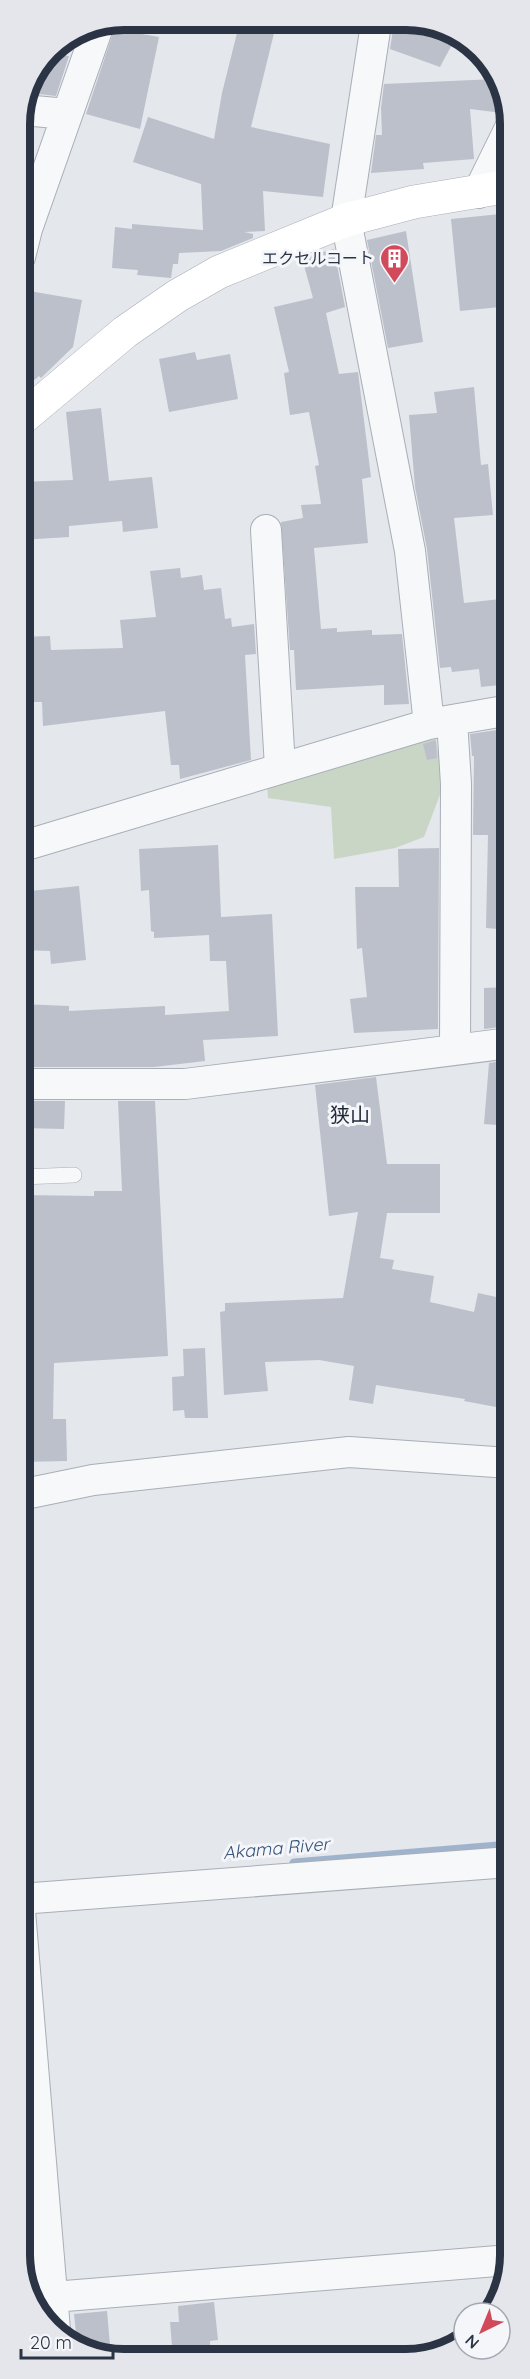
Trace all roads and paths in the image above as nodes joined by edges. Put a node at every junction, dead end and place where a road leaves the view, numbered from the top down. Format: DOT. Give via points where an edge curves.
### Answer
graph roads {
  1 [pos="375,30"];
  2 [pos="95,35"];
  3 [pos="31,111"];
  4 [pos="67,114"];
  5 [pos="500,148"];
  6 [pos="500,188"];
  7 [pos="478,193"];
  8 [pos="30,220"];
  9 [pos="346,220"];
  10 [pos="30,412"];
  11 [pos="266,530"];
  12 [pos="500,713"];
  13 [pos="440,722"];
  14 [pos="280,767"];
  15 [pos="30,844"];
  16 [pos="500,1044"];
  17 [pos="455,1049"];
  18 [pos="30,1084"];
  19 [pos="74,1175"];
  20 [pos="30,1177"];
  21 [pos="500,1462"];
  22 [pos="30,1493"];
  23 [pos="500,1863"];
  24 [pos="30,1898"];
  25 [pos="30,2028"];
  26 [pos="500,2261"];
  27 [pos="53,2297"];
  28 [pos="54,2317"];
  1 -- 9 [label="street"];
  2 -- 4 [label="street"];
  3 -- 4 [label="street"];
  4 -- 8 [label="street"];
  5 -- 7 [label="street"];
  6 -- 7 [label="main road"];
  7 -- 9 [label="main road" via="414,202"];
  9 -- 10 [label="main road" via="261,253 177,296 125,332"];
  9 -- 13 [label="street"];
  11 -- 14 [label="street"];
  12 -- 13 [label="street"];
  13 -- 14 [label="street"];
  13 -- 17 [label="street" via="456,784"];
  14 -- 15 [label="street"];
  16 -- 17 [label="street"];
  17 -- 18 [label="street" via="185,1083"];
  19 -- 20 [label="lane"];
  21 -- 22 [label="street" via="349,1452 93,1480"];
  23 -- 24 [label="street"];
  25 -- 27 [label="street"];
  26 -- 27 [label="street"];
  27 -- 28 [label="street"];
}
